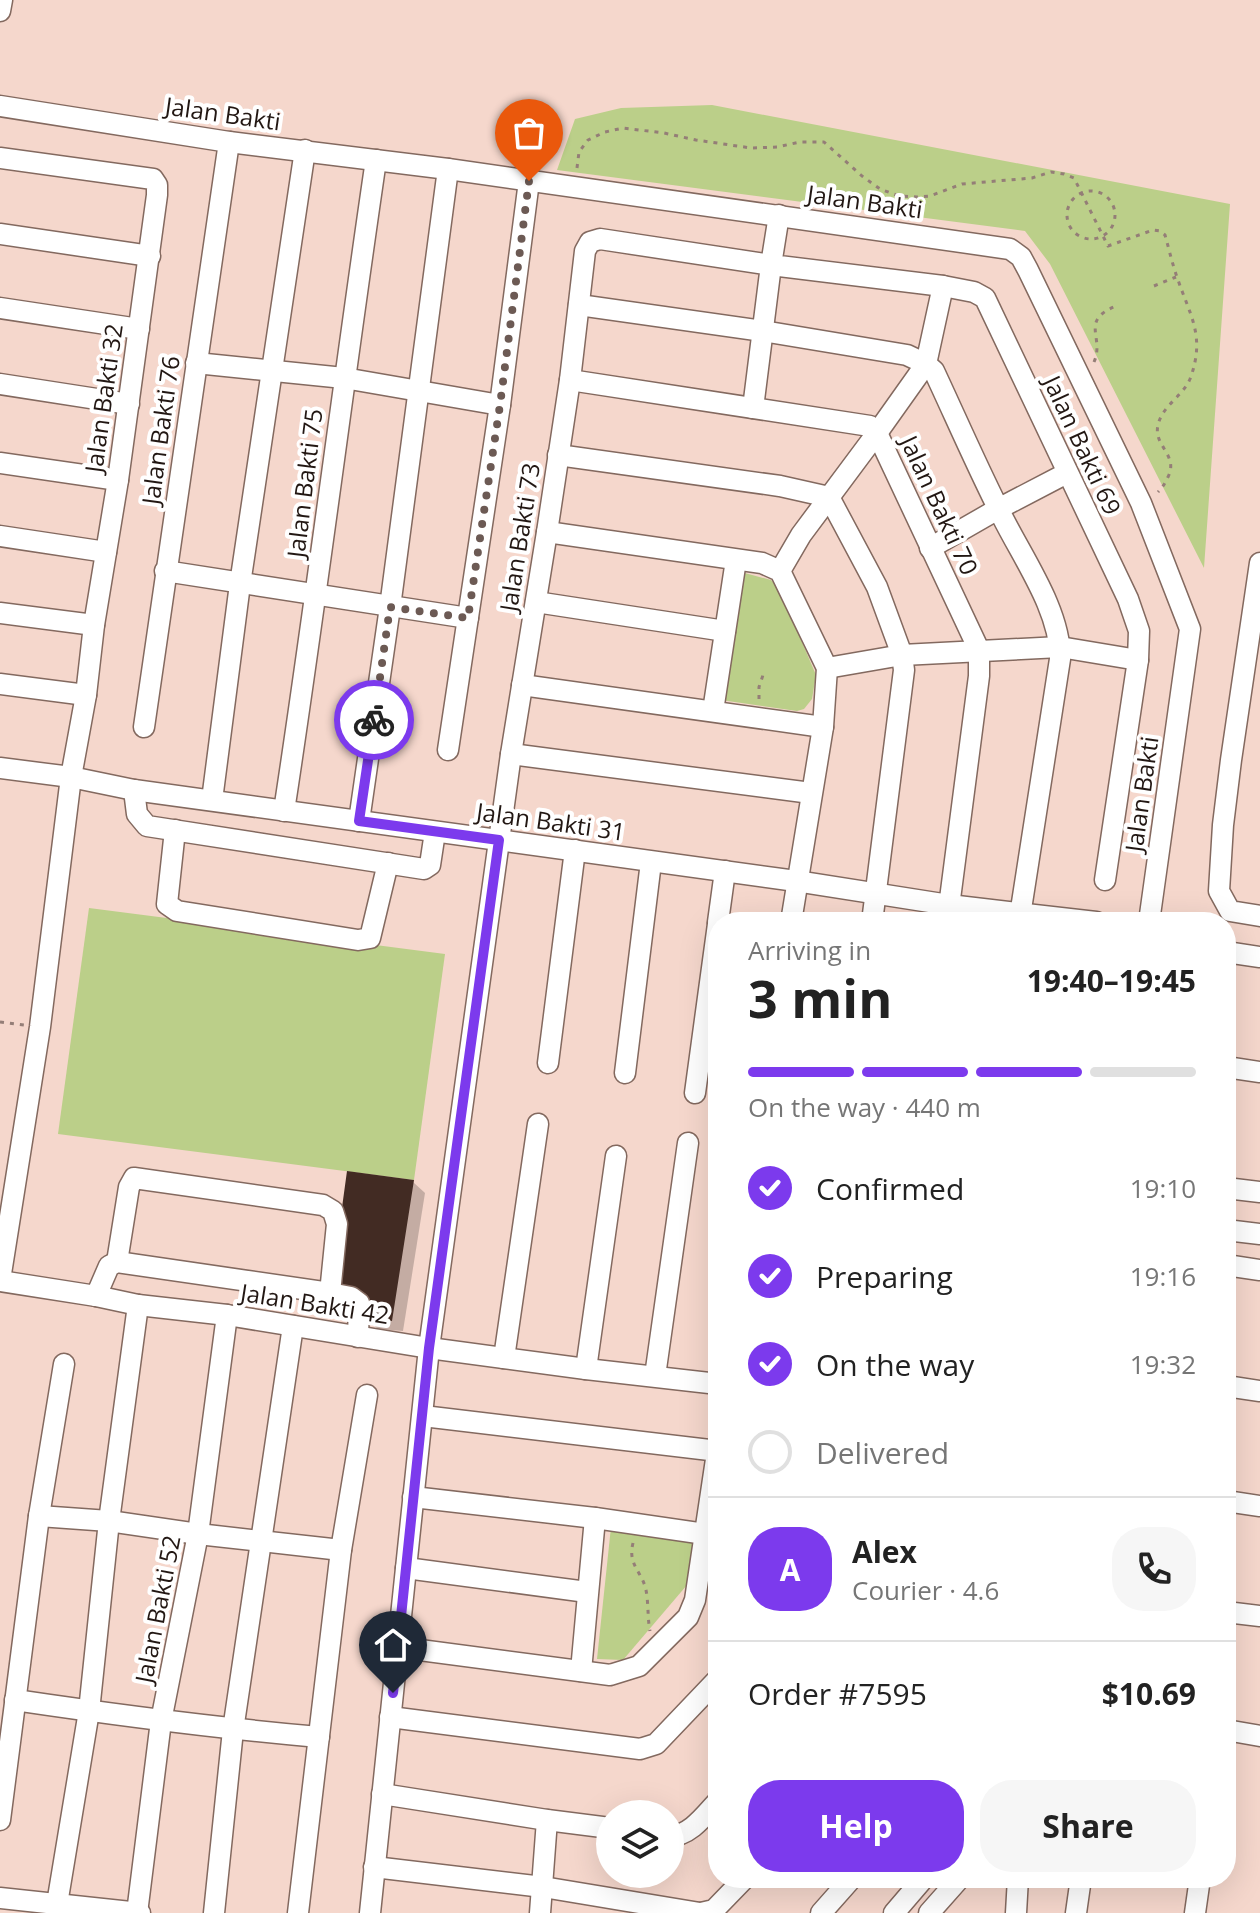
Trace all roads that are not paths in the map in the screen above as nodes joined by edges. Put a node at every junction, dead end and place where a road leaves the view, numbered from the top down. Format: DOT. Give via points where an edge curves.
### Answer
graph roads {
  1 [pos="2,0"];
  2 [pos="0,11"];
  3 [pos="0,106"];
  4 [pos="229,142"];
  5 [pos="305,150"];
  6 [pos="0,158"];
  7 [pos="376,160"];
  8 [pos="448,169"];
  9 [pos="529,181"];
  10 [pos="779,215"];
  11 [pos="0,234"];
  12 [pos="150,256"];
  13 [pos="771,265"];
  14 [pos="943,286"];
  15 [pos="579,305"];
  16 [pos="0,308"];
  17 [pos="139,329"];
  18 [pos="763,331"];
  19 [pos="196,363"];
  20 [pos="926,364"];
  21 [pos="271,371"];
  22 [pos="344,378"];
  23 [pos="570,380"];
  24 [pos="0,384"];
  25 [pos="419,391"];
  26 [pos="129,404"];
  27 [pos="500,405"];
  28 [pos="753,408"];
  29 [pos="877,433"];
  30 [pos="558,455"];
  31 [pos="0,463"];
  32 [pos="1067,473"];
  33 [pos="118,480"];
  34 [pos="829,497"];
  35 [pos="998,509"];
  36 [pos="547,532"];
  37 [pos="0,536"];
  38 [pos="930,548"];
  39 [pos="106,552"];
  40 [pos="736,560"];
  41 [pos="1260,563"];
  42 [pos="165,571"];
  43 [pos="780,571"];
  44 [pos="240,584"];
  45 [pos="316,595"];
  46 [pos="536,602"];
  47 [pos="390,607"];
  48 [pos="0,613"];
  49 [pos="468,618"];
  50 [pos="94,625"];
  51 [pos="725,631"];
  52 [pos="1060,647"];
  53 [pos="979,650"];
  54 [pos="902,655"];
  55 [pos="1138,660"];
  56 [pos="827,668"];
  57 [pos="0,684"];
  58 [pos="522,685"];
  59 [pos="86,695"];
  60 [pos="713,711"];
  61 [pos="144,727"];
  62 [pos="823,727"];
  63 [pos="448,750"];
  64 [pos="511,754"];
  65 [pos="0,768"];
  66 [pos="71,777"];
  67 [pos="134,790"];
  68 [pos="811,793"];
  69 [pos="212,800"];
  70 [pos="284,811"];
  71 [pos="359,821"];
  72 [pos="175,830"];
  73 [pos="435,832"];
  74 [pos="499,840"];
  75 [pos="575,850"];
  76 [pos="651,862"];
  77 [pos="388,863"];
  78 [pos="725,871"];
  79 [pos="1105,880"];
  80 [pos="796,881"];
  81 [pos="877,893"];
  82 [pos="719,912"];
  83 [pos="792,912"];
  84 [pos="874,912"];
  85 [pos="941,912"];
  86 [pos="948,912"];
  87 [pos="1021,912"];
  88 [pos="1150,912"];
  89 [pos="1260,916"];
  90 [pos="1236,953"];
  91 [pos="1260,957"];
  92 [pos="708,997"];
  93 [pos="548,1063"];
  94 [pos="1236,1068"];
  95 [pos="1260,1072"];
  96 [pos="625,1073"];
  97 [pos="695,1093"];
  98 [pos="538,1124"];
  99 [pos="688,1143"];
  100 [pos="616,1156"];
  101 [pos="1236,1189"];
  102 [pos="1260,1192"];
  103 [pos="1236,1231"];
  104 [pos="1260,1234"];
  105 [pos="117,1262"];
  106 [pos="1236,1266"];
  107 [pos="1260,1270"];
  108 [pos="0,1280"];
  109 [pos="330,1293"];
  110 [pos="96,1296"];
  111 [pos="138,1305"];
  112 [pos="227,1315"];
  113 [pos="293,1326"];
  114 [pos="358,1337"];
  115 [pos="429,1348"];
  116 [pos="504,1358"];
  117 [pos="64,1364"];
  118 [pos="586,1369"];
  119 [pos="655,1376"];
  120 [pos="708,1383"];
  121 [pos="1236,1387"];
  122 [pos="1260,1391"];
  123 [pos="367,1395"];
  124 [pos="423,1416"];
  125 [pos="708,1447"];
  126 [pos="413,1497"];
  127 [pos="1236,1502"];
  128 [pos="1260,1506"];
  129 [pos="708,1514"];
  130 [pos="39,1516"];
  131 [pos="595,1518"];
  132 [pos="109,1521"];
  133 [pos="198,1534"];
  134 [pos="705,1534"];
  135 [pos="262,1541"];
  136 [pos="341,1550"];
  137 [pos="406,1568"];
  138 [pos="587,1592"];
  139 [pos="1236,1613"];
  140 [pos="1260,1616"];
  141 [pos="397,1647"];
  142 [pos="581,1671"];
  143 [pos="708,1689"];
  144 [pos="15,1700"];
  145 [pos="89,1711"];
  146 [pos="390,1717"];
  147 [pos="161,1721"];
  148 [pos="233,1730"];
  149 [pos="1236,1732"];
  150 [pos="1260,1736"];
  151 [pos="319,1737"];
  152 [pos="382,1794"];
  153 [pos="708,1811"];
  154 [pos="0,1820"];
  155 [pos="547,1820"];
  156 [pos="596,1826"];
  157 [pos="684,1832"];
  158 [pos="374,1867"];
  159 [pos="543,1887"];
  160 [pos="735,1888"];
  161 [pos="843,1888"];
  162 [pos="915,1888"];
  163 [pos="951,1888"];
  164 [pos="1017,1888"];
  165 [pos="1080,1888"];
  166 [pos="1199,1888"];
  167 [pos="0,1898"];
  168 [pos="57,1904"];
  169 [pos="138,1913"];
  170 [pos="214,1913"];
  171 [pos="298,1913"];
  172 [pos="370,1913"];
  173 [pos="540,1913"];
  174 [pos="700,1913"];
  175 [pos="821,1913"];
  176 [pos="894,1913"];
  177 [pos="929,1913"];
  178 [pos="1016,1913"];
  179 [pos="1076,1913"];
  180 [pos="1195,1913"];
  1 -- 2 [label="street"];
  3 -- 4 [label="street, Jalan Bakti"];
  4 -- 5 [label="street, Jalan Bakti"];
  4 -- 19 [label="street, Jalan Bakti 76"];
  5 -- 7 [label="street, Jalan Bakti"];
  5 -- 21 [label="street"];
  6 -- 12 [label="street, Jalan Bakti 32" via="153,179 157,195"];
  7 -- 8 [label="street, Jalan Bakti"];
  7 -- 22 [label="street, Jalan Bakti 75"];
  8 -- 9 [label="street, Jalan Bakti"];
  8 -- 25 [label="street"];
  9 -- 10 [label="street, Jalan Bakti"];
  9 -- 27 [label="street"];
  10 -- 13 [label="street"];
  10 -- 88 [label="street, Jalan Bakti" via="1010,249 1028,270 1141,503 1190,629"];
  11 -- 12 [label="street"];
  12 -- 17 [label="street, Jalan Bakti 32"];
  13 -- 14 [label="street, Jalan Bakti 69"];
  13 -- 15 [label="street, Jalan Bakti 73" via="600,239 585,251"];
  13 -- 18 [label="street"];
  14 -- 20 [label="street"];
  14 -- 32 [label="street, Jalan Bakti 69" via="985,298"];
  15 -- 18 [label="street"];
  15 -- 23 [label="street, Jalan Bakti 73"];
  16 -- 17 [label="street"];
  17 -- 26 [label="street, Jalan Bakti 32"];
  18 -- 20 [label="street" via="907,355"];
  18 -- 28 [label="street"];
  19 -- 21 [label="street"];
  19 -- 42 [label="street, Jalan Bakti 76"];
  20 -- 29 [label="street"];
  20 -- 35 [label="street" via="934,371"];
  21 -- 22 [label="street"];
  21 -- 44 [label="street"];
  22 -- 25 [label="street"];
  22 -- 45 [label="street, Jalan Bakti 75"];
  23 -- 28 [label="street, Jalan Bakti 70"];
  23 -- 30 [label="street, Jalan Bakti 73"];
  24 -- 26 [label="street"];
  25 -- 27 [label="street"];
  25 -- 47 [label="street"];
  26 -- 33 [label="street, Jalan Bakti 32"];
  27 -- 49 [label="street"];
  28 -- 29 [label="street, Jalan Bakti 70" via="870,426"];
  29 -- 34 [label="street"];
  29 -- 38 [label="street, Jalan Bakti 70"];
  30 -- 34 [label="street"];
  30 -- 36 [label="street, Jalan Bakti 73"];
  31 -- 33 [label="street"];
  32 -- 35 [label="street"];
  32 -- 55 [label="street, Jalan Bakti 69" via="1128,599 1139,631"];
  33 -- 39 [label="street, Jalan Bakti 32"];
  34 -- 43 [label="street"];
  34 -- 54 [label="street" via="877,587"];
  35 -- 38 [label="street"];
  35 -- 52 [label="street" via="1051,609"];
  36 -- 40 [label="street"];
  36 -- 46 [label="street, Jalan Bakti 73"];
  37 -- 39 [label="street"];
  38 -- 53 [label="street, Jalan Bakti 70"];
  39 -- 50 [label="street, Jalan Bakti 32"];
  40 -- 43 [label="street"];
  40 -- 51 [label="street"];
  41 -- 89 [label="street" via="1231,760 1219,891 1230,911"];
  42 -- 44 [label="street"];
  42 -- 61 [label="street, Jalan Bakti 76"];
  43 -- 56 [label="street"];
  44 -- 45 [label="street"];
  44 -- 69 [label="street"];
  45 -- 47 [label="street"];
  45 -- 70 [label="street, Jalan Bakti 75"];
  46 -- 51 [label="street"];
  46 -- 58 [label="street, Jalan Bakti 73"];
  47 -- 49 [label="street"];
  47 -- 71 [label="street"];
  48 -- 50 [label="street"];
  49 -- 63 [label="street"];
  50 -- 59 [label="street, Jalan Bakti 32"];
  51 -- 60 [label="street"];
  52 -- 53 [label="street"];
  52 -- 55 [label="street"];
  52 -- 87 [label="street"];
  53 -- 54 [label="street"];
  53 -- 86 [label="street, Jalan Bakti 70"];
  54 -- 56 [label="street"];
  54 -- 81 [label="street"];
  55 -- 79 [label="street, Jalan Bakti 69"];
  56 -- 62 [label="street"];
  57 -- 59 [label="street"];
  58 -- 60 [label="street"];
  58 -- 64 [label="street, Jalan Bakti 73"];
  59 -- 66 [label="street, Jalan Bakti 32"];
  60 -- 62 [label="street"];
  62 -- 68 [label="street"];
  64 -- 68 [label="street"];
  64 -- 74 [label="street, Jalan Bakti 73"];
  65 -- 66 [label="street, Jalan Bakti 31"];
  66 -- 67 [label="street, Jalan Bakti 31"];
  66 -- 108 [label="street, Jalan Bakti 32" via="40,1027"];
  67 -- 69 [label="street, Jalan Bakti 31"];
  67 -- 72 [label="street" via="137,814 147,826"];
  68 -- 80 [label="street"];
  69 -- 70 [label="street, Jalan Bakti 31"];
  70 -- 71 [label="street, Jalan Bakti 31"];
  71 -- 73 [label="street, Jalan Bakti 31"];
  72 -- 77 [label="street"];
  72 -- 77 [label="street" via="167,904 177,911 358,940 370,938"];
  73 -- 74 [label="street, Jalan Bakti 31"];
  73 -- 77 [label="street" via="430,865 424,869"];
  74 -- 75 [label="street, Jalan Bakti 31"];
  74 -- 115 [label="street, Jalan Bakti 73"];
  75 -- 76 [label="street, Jalan Bakti 31"];
  75 -- 93 [label="street"];
  76 -- 78 [label="street, Jalan Bakti 31"];
  76 -- 96 [label="street"];
  78 -- 80 [label="street, Jalan Bakti 31"];
  78 -- 82 [label="street"];
  80 -- 81 [label="street, Jalan Bakti 31"];
  80 -- 83 [label="street"];
  81 -- 84 [label="street"];
  81 -- 85 [label="street, Jalan Bakti 31"];
  90 -- 91 [label="street"];
  92 -- 97 [label="street"];
  94 -- 95 [label="street"];
  98 -- 116 [label="street"];
  99 -- 119 [label="street"];
  100 -- 118 [label="street"];
  101 -- 102 [label="street"];
  103 -- 104 [label="street"];
  105 -- 109 [label="street"];
  105 -- 109 [label="street" via="134,1178 323,1205 333,1211 337,1224"];
  105 -- 110 [label="street" via="109,1266"];
  106 -- 107 [label="street"];
  108 -- 110 [label="street, Jalan Bakti 42"];
  109 -- 114 [label="street" via="359,1303"];
  110 -- 111 [label="street, Jalan Bakti 42"];
  111 -- 112 [label="street, Jalan Bakti 42"];
  111 -- 132 [label="street"];
  112 -- 113 [label="street, Jalan Bakti 42"];
  112 -- 133 [label="street, Jalan Bakti 52"];
  113 -- 114 [label="street, Jalan Bakti 42"];
  113 -- 135 [label="street"];
  114 -- 115 [label="street, Jalan Bakti 42"];
  115 -- 116 [label="street, Jalan Bakti 42"];
  115 -- 124 [label="street, Jalan Bakti 73"];
  116 -- 118 [label="street, Jalan Bakti 42"];
  117 -- 130 [label="street"];
  118 -- 119 [label="street, Jalan Bakti 42"];
  119 -- 120 [label="street, Jalan Bakti 42"];
  121 -- 122 [label="street"];
  123 -- 136 [label="street"];
  124 -- 125 [label="street"];
  124 -- 126 [label="street, Jalan Bakti 73"];
  126 -- 131 [label="street"];
  126 -- 137 [label="street, Jalan Bakti 73"];
  127 -- 128 [label="street"];
  129 -- 134 [label="street"];
  130 -- 132 [label="street"];
  130 -- 144 [label="street"];
  131 -- 134 [label="street"];
  131 -- 138 [label="street"];
  132 -- 133 [label="street"];
  132 -- 145 [label="street"];
  133 -- 135 [label="street"];
  133 -- 147 [label="street, Jalan Bakti 52"];
  134 -- 142 [label="street" via="688,1617 639,1666 610,1675"];
  135 -- 136 [label="street"];
  135 -- 148 [label="street"];
  136 -- 151 [label="street"];
  137 -- 138 [label="street"];
  137 -- 141 [label="street, Jalan Bakti 73"];
  138 -- 142 [label="street"];
  139 -- 140 [label="street"];
  141 -- 142 [label="street"];
  141 -- 146 [label="street, Jalan Bakti 73"];
  143 -- 146 [label="street" via="656,1744 640,1749"];
  144 -- 145 [label="street"];
  144 -- 154 [label="street"];
  145 -- 147 [label="street"];
  145 -- 168 [label="street"];
  146 -- 152 [label="street, Jalan Bakti 73"];
  147 -- 148 [label="street"];
  147 -- 169 [label="street, Jalan Bakti 52"];
  148 -- 151 [label="street"];
  148 -- 170 [label="street"];
  149 -- 150 [label="street"];
  151 -- 171 [label="street"];
  152 -- 155 [label="street"];
  152 -- 158 [label="street, Jalan Bakti 73"];
  153 -- 157 [label="street"];
  155 -- 156 [label="street"];
  155 -- 159 [label="street"];
  158 -- 159 [label="street"];
  158 -- 172 [label="street, Jalan Bakti 73"];
  159 -- 173 [label="street"];
  159 -- 174 [label="street"];
  160 -- 174 [label="street" via="714,1910"];
  161 -- 175 [label="street"];
  162 -- 176 [label="street"];
  163 -- 177 [label="street"];
  164 -- 178 [label="street"];
  165 -- 179 [label="street"];
  166 -- 180 [label="street"];
  167 -- 168 [label="street"];
  168 -- 169 [label="street"];
}
